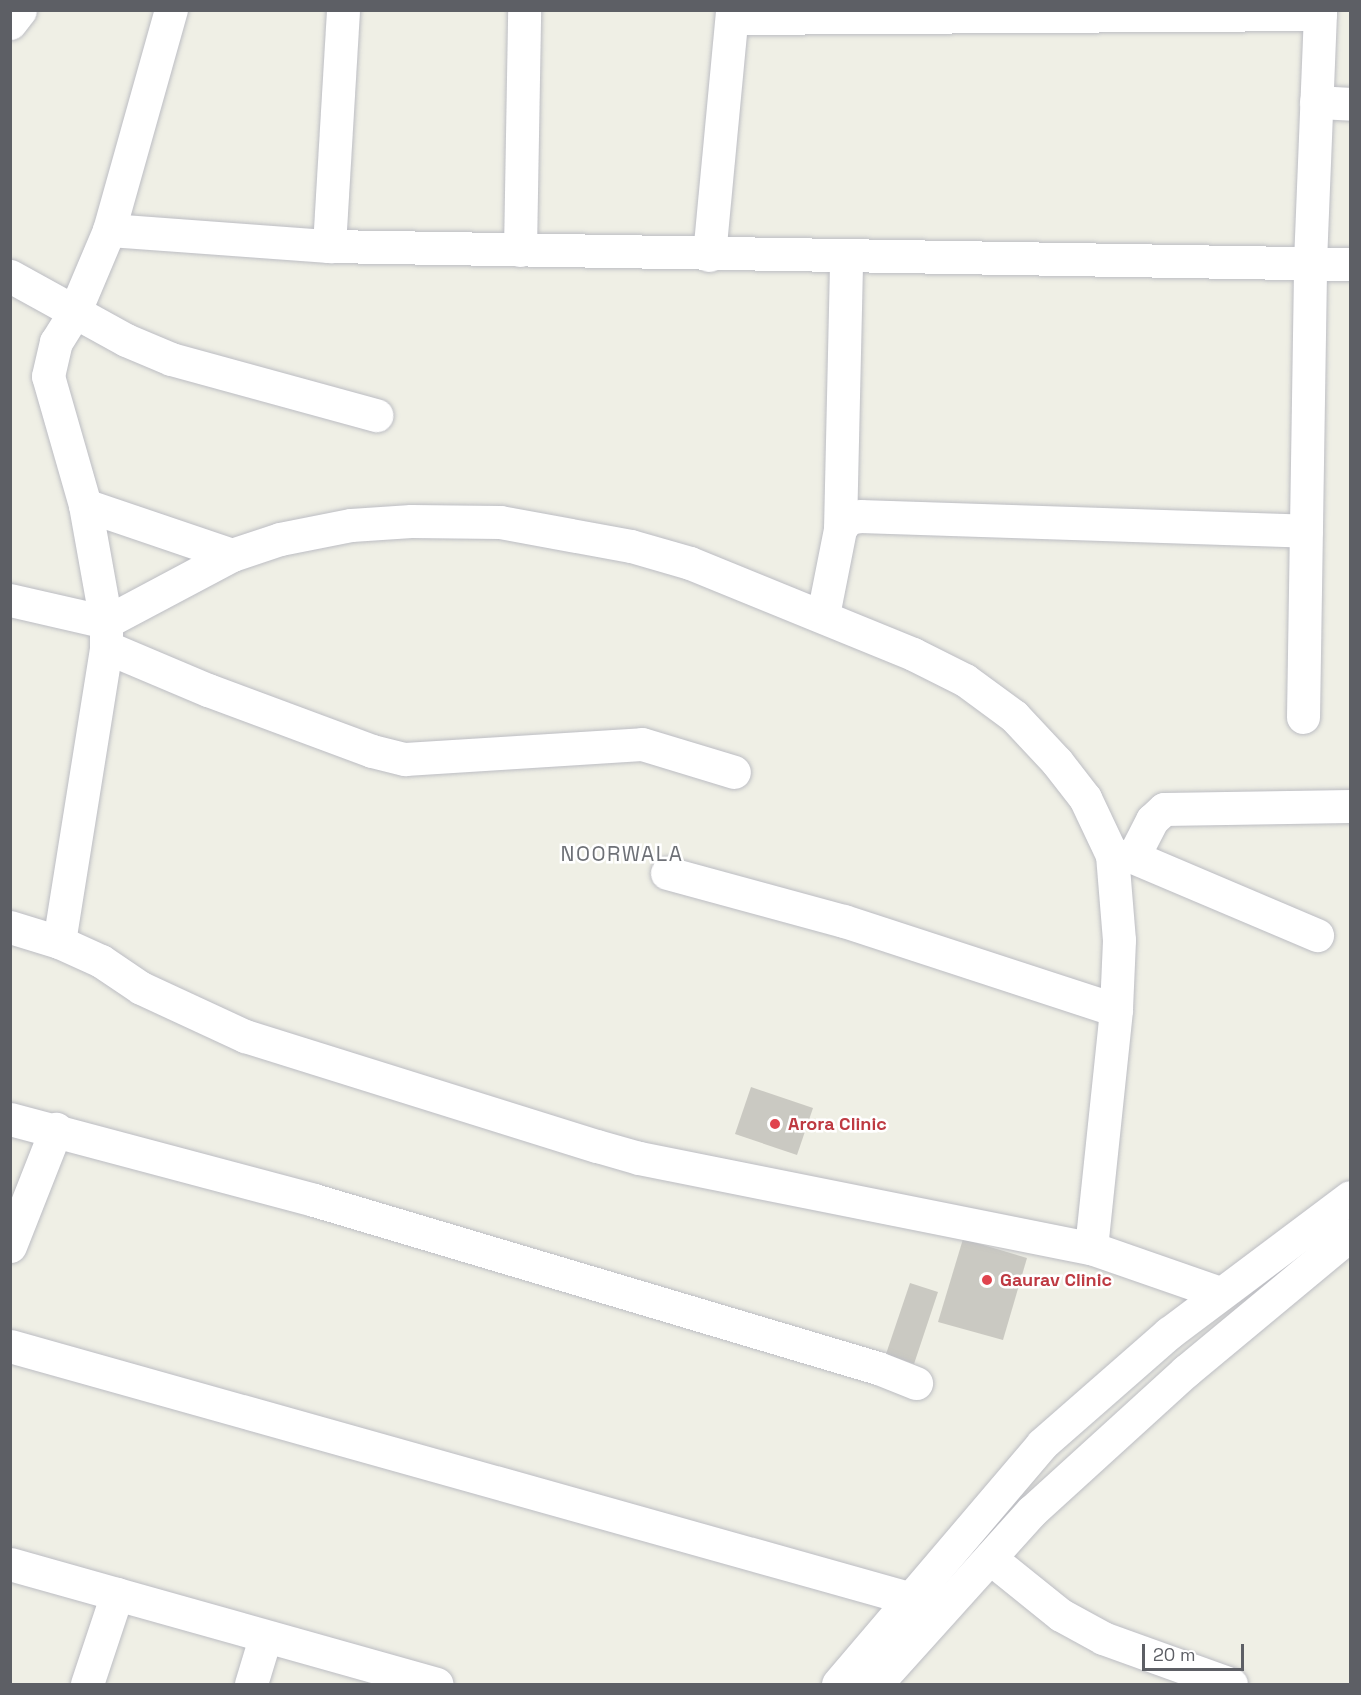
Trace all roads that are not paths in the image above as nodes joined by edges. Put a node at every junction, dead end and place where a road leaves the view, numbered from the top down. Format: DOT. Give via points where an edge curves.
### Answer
graph roads {
  1 [pos="20,10"];
  2 [pos="171,10"];
  3 [pos="343,10"];
  4 [pos="524,10"];
  5 [pos="1320,12"];
  6 [pos="732,14"];
  7 [pos="10,23"];
  8 [pos="1316,102"];
  9 [pos="1350,104"];
  10 [pos="109,230"];
  11 [pos="329,246"];
  12 [pos="520,250"];
  13 [pos="709,255"];
  14 [pos="846,256"];
  15 [pos="1310,262"];
  16 [pos="1350,264"];
  17 [pos="10,276"];
  18 [pos="74,312"];
  19 [pos="376,415"];
  20 [pos="85,505"];
  21 [pos="840,529"];
  22 [pos="1306,531"];
  23 [pos="231,555"];
  24 [pos="10,600"];
  25 [pos="823,615"];
  26 [pos="106,635"];
  27 [pos="1304,717"];
  28 [pos="734,772"];
  29 [pos="1350,806"];
  30 [pos="1123,856"];
  31 [pos="667,873"];
  32 [pos="10,927"];
  33 [pos="1317,935"];
  34 [pos="59,942"];
  35 [pos="1116,1010"];
  36 [pos="10,1119"];
  37 [pos="56,1129"];
  38 [pos="1350,1197"];
  39 [pos="1350,1235"];
  40 [pos="10,1246"];
  41 [pos="1091,1248"];
  42 [pos="1220,1293"];
  43 [pos="10,1346"];
  44 [pos="916,1383"];
  45 [pos="990,1558"];
  46 [pos="10,1564"];
  47 [pos="117,1594"];
  48 [pos="912,1599"];
  49 [pos="266,1638"];
  50 [pos="87,1684"];
  51 [pos="250,1684"];
  52 [pos="435,1684"];
  53 [pos="838,1684"];
  54 [pos="876,1684"];
  55 [pos="1231,1684"];
  1 -- 7 [label="street"];
  2 -- 10 [label="street"];
  3 -- 11 [label="street"];
  4 -- 12 [label="street"];
  5 -- 6 [label="street"];
  5 -- 8 [label="street"];
  6 -- 13 [label="street"];
  8 -- 9 [label="street"];
  8 -- 15 [label="street"];
  10 -- 11 [label="street"];
  10 -- 18 [label="street"];
  11 -- 12 [label="street"];
  12 -- 13 [label="street"];
  13 -- 14 [label="street"];
  14 -- 15 [label="street"];
  14 -- 21 [label="street"];
  15 -- 16 [label="street"];
  15 -- 22 [label="street"];
  17 -- 18 [label="street"];
  18 -- 19 [label="street" via="171,359"];
  18 -- 20 [label="street" via="56,342 48,376"];
  20 -- 23 [label="street"];
  20 -- 26 [label="street"];
  21 -- 22 [label="street" via="848,518 861,516"];
  21 -- 25 [label="street"];
  22 -- 27 [label="street"];
  23 -- 25 [label="street" via="280,539 351,525 500,522 631,546 690,564"];
  23 -- 26 [label="street"];
  24 -- 26 [label="street"];
  25 -- 30 [label="street" via="965,680 1014,716 1057,762"];
  26 -- 28 [label="street" via="274,714 405,759 632,743"];
  26 -- 34 [label="street"];
  29 -- 30 [label="street" via="1164,809"];
  30 -- 33 [label="street"];
  30 -- 35 [label="street"];
  31 -- 35 [label="street" via="865,928"];
  32 -- 34 [label="street"];
  34 -- 41 [label="street" via="101,961 141,988 245,1036 597,1146 639,1158"];
  35 -- 41 [label="street"];
  36 -- 37 [label="street"];
  37 -- 40 [label="street"];
  37 -- 44 [label="street" via="336,1206"];
  38 -- 42 [label="street"];
  39 -- 45 [label="street" via="1177,1378 1032,1511"];
  41 -- 42 [label="street"];
  42 -- 48 [label="street" via="1042,1444"];
  43 -- 48 [label="street"];
  45 -- 54 [label="street"];
  45 -- 55 [label="street" via="1061,1616 1082,1627 1135,1651"];
  46 -- 47 [label="street"];
  47 -- 49 [label="street"];
  47 -- 50 [label="street"];
  48 -- 53 [label="street"];
  49 -- 51 [label="street"];
  49 -- 52 [label="street"];
}
